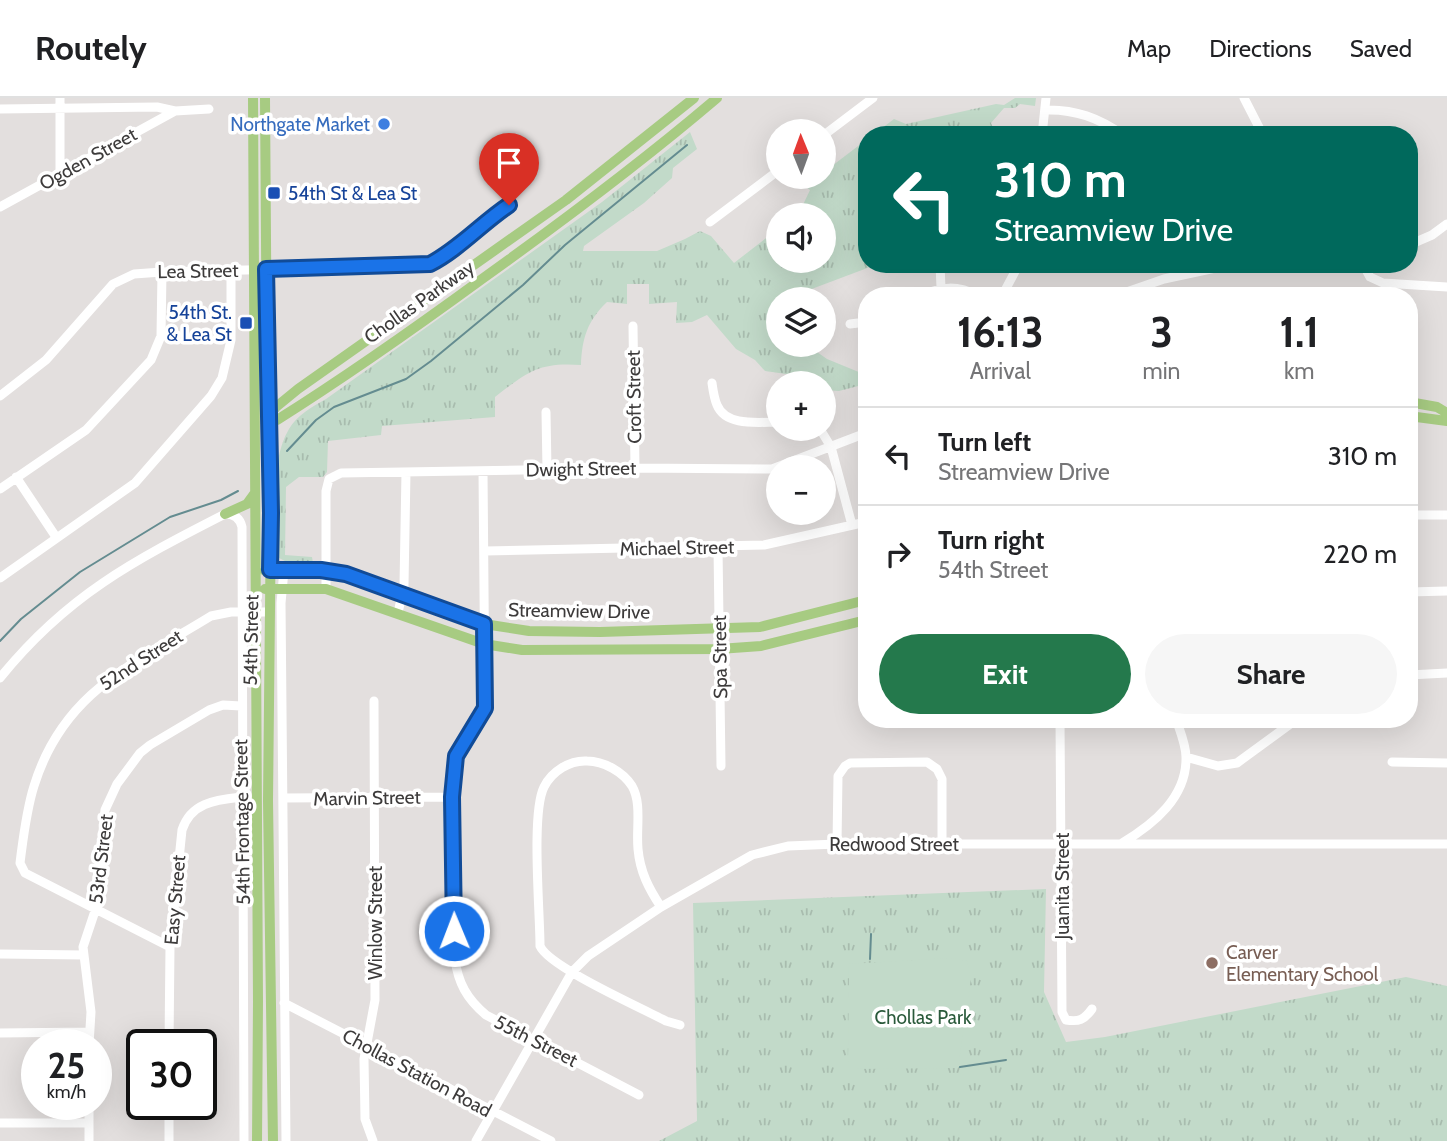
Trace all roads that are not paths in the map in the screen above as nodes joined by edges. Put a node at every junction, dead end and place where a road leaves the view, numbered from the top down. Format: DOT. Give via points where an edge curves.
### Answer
graph roads {
  1 [pos="253,98"];
  2 [pos="265,98"];
  3 [pos="694,98"];
  4 [pos="717,98"];
  5 [pos="873,98"];
  6 [pos="1046,98"];
  7 [pos="1244,98"];
  8 [pos="60,103"];
  9 [pos="0,108"];
  10 [pos="209,109"];
  11 [pos="1045,110"];
  12 [pos="175,111"];
  13 [pos="836,126"];
  14 [pos="1043,126"];
  15 [pos="1110,126"];
  16 [pos="1258,126"];
  17 [pos="60,174"];
  18 [pos="766,180"];
  19 [pos="509,205"];
  20 [pos="0,207"];
  21 [pos="710,222"];
  22 [pos="1447,224"];
  23 [pos="1418,240"];
  24 [pos="266,269"];
  25 [pos="254,270"];
  26 [pos="231,271"];
  27 [pos="162,272"];
  28 [pos="1192,273"];
  29 [pos="1368,273"];
  30 [pos="1141,287"];
  31 [pos="1447,287"];
  32 [pos="858,323"];
  33 [pos="850,324"];
  34 [pos="633,326"];
  35 [pos="267,381"];
  36 [pos="712,383"];
  37 [pos="298,389"];
  38 [pos="0,396"];
  39 [pos="1418,404"];
  40 [pos="546,412"];
  41 [pos="1447,413"];
  42 [pos="1418,417"];
  43 [pos="268,418"];
  44 [pos="1447,421"];
  45 [pos="766,422"];
  46 [pos="254,434"];
  47 [pos="858,436"];
  48 [pos="827,441"];
  49 [pos="831,447"];
  50 [pos="635,468"];
  51 [pos="547,470"];
  52 [pos="483,471"];
  53 [pos="406,472"];
  54 [pos="16,477"];
  55 [pos="0,489"];
  56 [pos="254,493"];
  57 [pos="225,514"];
  58 [pos="1418,515"];
  59 [pos="1447,515"];
  60 [pos="858,524"];
  61 [pos="852,525"];
  62 [pos="57,537"];
  63 [pos="718,548"];
  64 [pos="485,551"];
  65 [pos="270,570"];
  66 [pos="284,570"];
  67 [pos="255,571"];
  68 [pos="327,571"];
  69 [pos="0,578"];
  70 [pos="269,589"];
  71 [pos="283,589"];
  72 [pos="326,589"];
  73 [pos="255,590"];
  74 [pos="1418,592"];
  75 [pos="1447,592"];
  76 [pos="403,594"];
  77 [pos="858,602"];
  78 [pos="243,612"];
  79 [pos="255,612"];
  80 [pos="269,612"];
  81 [pos="398,613"];
  82 [pos="858,622"];
  83 [pos="484,624"];
  84 [pos="719,629"];
  85 [pos="484,645"];
  86 [pos="719,649"];
  87 [pos="1447,673"];
  88 [pos="1418,675"];
  89 [pos="0,678"];
  90 [pos="373,702"];
  91 [pos="241,705"];
  92 [pos="1060,728"];
  93 [pos="1178,728"];
  94 [pos="1285,728"];
  95 [pos="1186,757"];
  96 [pos="1392,762"];
  97 [pos="1447,762"];
  98 [pos="721,766"];
  99 [pos="242,797"];
  100 [pos="452,797"];
  101 [pos="283,798"];
  102 [pos="374,798"];
  103 [pos="1061,843"];
  104 [pos="1122,843"];
  105 [pos="837,844"];
  106 [pos="942,844"];
  107 [pos="1447,844"];
  108 [pos="661,907"];
  109 [pos="96,908"];
  110 [pos="170,947"];
  111 [pos="0,954"];
  112 [pos="84,955"];
  113 [pos="572,972"];
  114 [pos="284,1003"];
  115 [pos="1092,1009"];
  116 [pos="680,1025"];
  117 [pos="89,1029"];
  118 [pos="169,1029"];
  119 [pos="0,1033"];
  120 [pos="21,1033"];
  121 [pos="532,1039"];
  122 [pos="365,1045"];
  123 [pos="639,1095"];
  124 [pos="493,1113"];
  125 [pos="169,1120"];
  126 [pos="0,1123"];
  127 [pos="89,1123"];
  128 [pos="89,1141"];
  129 [pos="169,1141"];
  130 [pos="244,1141"];
  131 [pos="257,1141"];
  132 [pos="273,1141"];
  133 [pos="286,1141"];
  134 [pos="373,1141"];
  135 [pos="476,1141"];
  136 [pos="551,1141"];
  1 -- 25 [label="main road, 54th Street"];
  2 -- 24 [label="main road, 54th Street"];
  3 -- 37 [label="main road, Chollas Parkway" via="566,200"];
  4 -- 43 [label="main road, Chollas Parkway" via="569,218 407,334 277,421"];
  5 -- 13 [label="street"];
  6 -- 11 [label="street"];
  7 -- 16 [label="street"];
  8 -- 9 [label="street"];
  8 -- 12 [label="street"];
  8 -- 17 [label="street"];
  10 -- 12 [label="street"];
  11 -- 14 [label="street"];
  11 -- 15 [label="street" via="1082,113"];
  12 -- 17 [label="street, Ogden Street"];
  17 -- 20 [label="street, Ogden Street"];
  18 -- 21 [label="street"];
  19 -- 24 [label="street, Lea Street" via="430,264"];
  22 -- 23 [label="street"];
  24 -- 25 [label="street, Lea Street"];
  24 -- 35 [label="main road, 54th Street"];
  25 -- 26 [label="street, Lea Street"];
  25 -- 46 [label="main road, 54th Street"];
  26 -- 27 [label="street, Lea Street"];
  26 -- 62 [label="street" via="231,340 222,378 211,396 135,482"];
  27 -- 38 [label="street, Lea Street" via="134,274 113,284 46,360"];
  27 -- 54 [label="street" via="161,336 151,360 86,430"];
  28 -- 30 [label="street"];
  29 -- 31 [label="street" via="1384,283"];
  32 -- 33 [label="street"];
  34 -- 50 [label="street, Croft Street"];
  35 -- 37 [label="main road" via="276,394"];
  35 -- 43 [label="main road, 54th Street"];
  36 -- 45 [label="street" via="717,405 729,418"];
  37 -- 43 [label="main road, Chollas Parkway"];
  39 -- 41 [label="main road"];
  40 -- 51 [label="street"];
  42 -- 44 [label="main road"];
  43 -- 46 [label="main road, Chollas Parkway"];
  43 -- 65 [label="main road, 54th Street"];
  46 -- 56 [label="main road, 54th Street"];
  47 -- 49 [label="street, Dwight Street"];
  48 -- 49 [label="street"];
  49 -- 50 [label="street, Dwight Street" via="772,469"];
  49 -- 61 [label="street"];
  50 -- 51 [label="street, Dwight Street"];
  51 -- 52 [label="street, Dwight Street"];
  52 -- 53 [label="street, Dwight Street"];
  52 -- 64 [label="street, 55th Street"];
  53 -- 68 [label="street, Dwight Street" via="341,473 329,479"];
  53 -- 76 [label="street"];
  54 -- 55 [label="street"];
  54 -- 62 [label="street"];
  56 -- 57 [label="main road" via="247,504"];
  56 -- 67 [label="main road, 54th Street"];
  57 -- 78 [label="street, 54th Frontage Street" via="235,516 242,527"];
  57 -- 89 [label="street" via="93,588 45,628"];
  58 -- 59 [label="street"];
  60 -- 61 [label="street, Michael Street"];
  61 -- 63 [label="street, Michael Street" via="768,545"];
  62 -- 69 [label="street"];
  63 -- 64 [label="street, Michael Street"];
  63 -- 84 [label="street, Spa Street"];
  64 -- 83 [label="street, 55th Street"];
  65 -- 66 [label="main road, Streamview Drive"];
  65 -- 67 [label="main road, Streamview Drive"];
  65 -- 70 [label="main road, 54th Street"];
  66 -- 68 [label="main road, Streamview Drive"];
  66 -- 71 [label="street, 54th Frontage Street"];
  67 -- 73 [label="main road, 54th Street"];
  68 -- 72 [label="street"];
  68 -- 76 [label="main road, Streamview Drive"];
  70 -- 71 [label="main road, Streamview Drive"];
  70 -- 73 [label="main road, Streamview Drive"];
  70 -- 80 [label="main road, 54th Street"];
  71 -- 72 [label="main road, Streamview Drive"];
  71 -- 101 [label="street, 54th Frontage Street"];
  72 -- 81 [label="main road, Streamview Drive"];
  73 -- 79 [label="main road, 54th Street"];
  74 -- 75 [label="street"];
  76 -- 81 [label="street"];
  76 -- 83 [label="main road, Streamview Drive"];
  77 -- 84 [label="main road, Streamview Drive" via="769,626"];
  78 -- 79 [label="street, 52nd Street"];
  78 -- 91 [label="street, 54th Frontage Street"];
  78 -- 109 [label="street, 52nd Street" via="211,616 103,682 72,714 48,751 30,797 20,863 25,873"];
  79 -- 80 [label="street, 52nd Street"];
  79 -- 131 [label="main road, 54th Street"];
  80 -- 132 [label="main road, 54th Street"];
  81 -- 85 [label="main road, Streamview Drive"];
  82 -- 86 [label="main road, Streamview Drive" via="772,645"];
  83 -- 84 [label="main road, Streamview Drive" via="529,631"];
  83 -- 85 [label="street, 55th Street"];
  84 -- 86 [label="street, Spa Street"];
  85 -- 86 [label="main road, Streamview Drive" via="522,650"];
  85 -- 100 [label="street, 55th Street" via="485,708 456,756"];
  86 -- 98 [label="street, Spa Street"];
  87 -- 88 [label="street"];
  90 -- 102 [label="street, Winlow Street"];
  91 -- 99 [label="street, 54th Frontage Street"];
  91 -- 109 [label="street, 53rd Street" via="209,710 150,745 117,784 105,810"];
  92 -- 103 [label="street, Juanita Street"];
  93 -- 95 [label="street"];
  94 -- 95 [label="street" via="1237,763 1213,765"];
  95 -- 104 [label="street" via="1185,772 1169,806"];
  96 -- 97 [label="street"];
  99 -- 110 [label="street, Easy Street" via="204,804 184,825"];
  99 -- 130 [label="street, 54th Frontage Street"];
  100 -- 102 [label="street, Marvin Street"];
  100 -- 121 [label="street, 55th Street" via="457,977 473,1004 486,1015"];
  101 -- 102 [label="street, Marvin Street"];
  101 -- 114 [label="street, 54th Frontage Street"];
  102 -- 122 [label="street, Winlow Street" via="375,1000"];
  103 -- 104 [label="street, Redwood Street"];
  103 -- 106 [label="street, Redwood Street"];
  103 -- 115 [label="street, Juanita Street" via="1062,1012 1066,1020 1077,1021"];
  104 -- 107 [label="street, Redwood Street"];
  105 -- 106 [label="street, Redwood Street"];
  105 -- 106 [label="street" via="838,776 842,769 849,763 927,762 942,779"];
  105 -- 108 [label="street, Redwood Street" via="788,846 752,855"];
  108 -- 113 [label="street, Redwood Street"];
  108 -- 113 [label="street" via="641,869 636,794 629,782 604,764 589,761 572,762 558,771 545,785 538,814 540,946"];
  109 -- 110 [label="street"];
  109 -- 112 [label="street, 53rd Street" via="84,938"];
  110 -- 118 [label="street, Easy Street"];
  111 -- 112 [label="street"];
  112 -- 117 [label="street, 53rd Street"];
  113 -- 116 [label="street"];
  113 -- 121 [label="street, Redwood Street"];
  114 -- 122 [label="street, Chollas Station Road"];
  114 -- 133 [label="street, 54th Frontage Street"];
  119 -- 120 [label="street"];
  121 -- 123 [label="street, 55th Street"];
  121 -- 124 [label="street, Redwood Street"];
  122 -- 124 [label="street, Chollas Station Road"];
  122 -- 134 [label="street, Winlow Street" via="365,1119"];
  124 -- 135 [label="street, Redwood Street"];
  124 -- 136 [label="street, Chollas Station Road"];
  125 -- 129 [label="street"];
  126 -- 127 [label="street"];
  127 -- 128 [label="street"];
}
